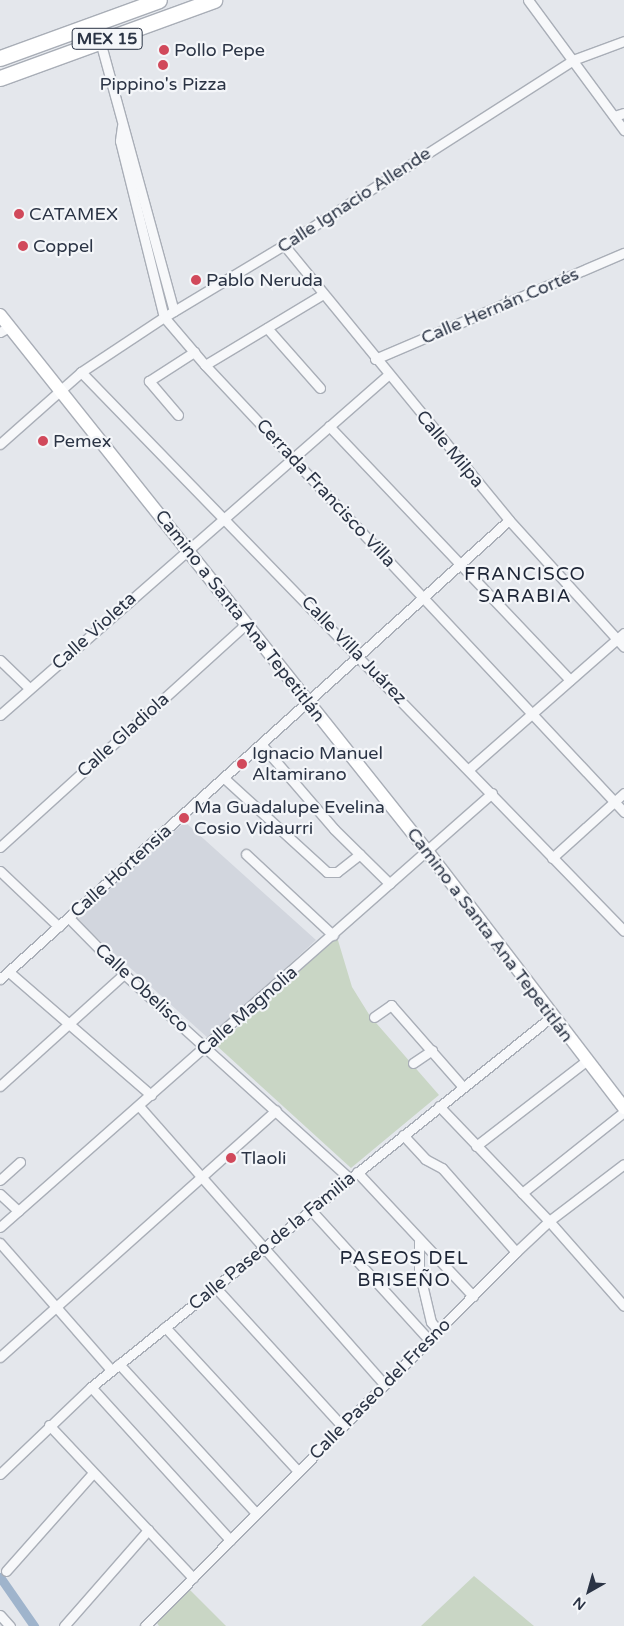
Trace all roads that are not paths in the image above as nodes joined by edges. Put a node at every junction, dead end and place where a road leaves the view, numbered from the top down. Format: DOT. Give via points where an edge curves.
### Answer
graph roads {
  1 [pos="159,0"];
  2 [pos="214,0"];
  3 [pos="528,0"];
  4 [pos="100,41"];
  5 [pos="624,42"];
  6 [pos="0,58"];
  7 [pos="573,60"];
  8 [pos="0,78"];
  9 [pos="624,113"];
  10 [pos="614,116"];
  11 [pos="122,126"];
  12 [pos="624,130"];
  13 [pos="284,245"];
  14 [pos="624,253"];
  15 [pos="323,294"];
  16 [pos="174,311"];
  17 [pos="0,315"];
  18 [pos="164,317"];
  19 [pos="267,328"];
  20 [pos="5,329"];
  21 [pos="194,352"];
  22 [pos="375,359"];
  23 [pos="205,365"];
  24 [pos="81,372"];
  25 [pos="388,375"];
  26 [pos="320,388"];
  27 [pos="61,390"];
  28 [pos="178,415"];
  29 [pos="329,426"];
  30 [pos="0,444"];
  31 [pos="292,458"];
  32 [pos="223,517"];
  33 [pos="509,520"];
  34 [pos="187,548"];
  35 [pos="459,565"];
  36 [pos="424,597"];
  37 [pos="246,624"];
  38 [pos="620,636"];
  39 [pos="624,647"];
  40 [pos="359,656"];
  41 [pos="0,660"];
  42 [pos="570,680"];
  43 [pos="29,688"];
  44 [pos="308,702"];
  45 [pos="533,712"];
  46 [pos="0,714"];
  47 [pos="261,744"];
  48 [pos="469,769"];
  49 [pos="224,778"];
  50 [pos="492,793"];
  51 [pos="624,793"];
  52 [pos="614,801"];
  53 [pos="624,812"];
  54 [pos="0,847"];
  55 [pos="427,851"];
  56 [pos="246,854"];
  57 [pos="360,854"];
  58 [pos="552,858"];
  59 [pos="0,871"];
  60 [pos="390,884"];
  61 [pos="69,918"];
  62 [pos="58,927"];
  63 [pos="624,930"];
  64 [pos="332,935"];
  65 [pos="9,972"];
  66 [pos="124,974"];
  67 [pos="0,980"];
  68 [pos="374,1017"];
  69 [pos="551,1017"];
  70 [pos="68,1023"];
  71 [pos="206,1047"];
  72 [pos="432,1050"];
  73 [pos="586,1061"];
  74 [pos="413,1063"];
  75 [pos="0,1086"];
  76 [pos="464,1087"];
  77 [pos="151,1095"];
  78 [pos="138,1106"];
  79 [pos="439,1106"];
  80 [pos="276,1110"];
  81 [pos="624,1110"];
  82 [pos="403,1135"];
  83 [pos="476,1146"];
  84 [pos="20,1162"];
  85 [pos="624,1164"];
  86 [pos="357,1172"];
  87 [pos="202,1176"];
  88 [pos="349,1178"];
  89 [pos="0,1180"];
  90 [pos="522,1193"];
  91 [pos="0,1194"];
  92 [pos="310,1209"];
  93 [pos="18,1211"];
  94 [pos="549,1221"];
  95 [pos="0,1227"];
  96 [pos="419,1241"];
  97 [pos="0,1243"];
  98 [pos="262,1248"];
  99 [pos="516,1252"];
  100 [pos="215,1287"];
  101 [pos="472,1296"];
  102 [pos="56,1306"];
  103 [pos="624,1306"];
  104 [pos="165,1327"];
  105 [pos="439,1331"];
  106 [pos="429,1340"];
  107 [pos="0,1357"];
  108 [pos="119,1364"];
  109 [pos="112,1370"];
  110 [pos="384,1384"];
  111 [pos="91,1387"];
  112 [pos="49,1425"];
  113 [pos="342,1426"];
  114 [pos="298,1471"];
  115 [pos="93,1472"];
  116 [pos="0,1474"];
  117 [pos="256,1513"];
  118 [pos="148,1530"];
  119 [pos="230,1540"];
  120 [pos="6,1572"];
  121 [pos="193,1578"];
  122 [pos="0,1615"];
  123 [pos="7,1625"];
  124 [pos="64,1626"];
  125 [pos="145,1626"];
  1 -- 6 [label="highway, MEX 15"];
  2 -- 4 [label="highway, MEX 15"];
  3 -- 7 [label="street"];
  4 -- 8 [label="highway, MEX 15"];
  4 -- 11 [label="street, Cerrada Francisco Villa"];
  5 -- 7 [label="street, Calle Ignacio Allende"];
  7 -- 10 [label="street"];
  7 -- 13 [label="street, Calle Ignacio Allende"];
  9 -- 10 [label="street"];
  10 -- 12 [label="street"];
  11 -- 16 [label="street, Cerrada Francisco Villa" via="129,138"];
  11 -- 18 [label="street, Cerrada Francisco Villa" via="120,141"];
  13 -- 15 [label="street, Calle Milpa"];
  13 -- 16 [label="street, Calle Ignacio Allende"];
  14 -- 22 [label="street, Calle Hernán Cortés"];
  15 -- 19 [label="street"];
  15 -- 22 [label="street, Calle Milpa"];
  16 -- 18 [label="street, Calle Ignacio Allende"];
  17 -- 20 [label="street, Camino a Santa Ana Tepetitlán"];
  18 -- 21 [label="street, Cerrada Francisco Villa"];
  18 -- 24 [label="street, Calle Ignacio Allende"];
  19 -- 23 [label="street"];
  19 -- 26 [label="street"];
  20 -- 27 [label="street, Camino a Santa Ana Tepetitlán"];
  21 -- 23 [label="street, Cerrada Francisco Villa"];
  21 -- 28 [label="street" via="148,381"];
  22 -- 25 [label="street, Calle Milpa"];
  23 -- 31 [label="street, Cerrada Francisco Villa"];
  24 -- 27 [label="street, Calle Ignacio Allende"];
  24 -- 32 [label="street, Calle Villa Juárez"];
  25 -- 29 [label="street"];
  25 -- 33 [label="street, Calle Milpa"];
  27 -- 30 [label="street, Calle Ignacio Allende"];
  27 -- 34 [label="street, Camino a Santa Ana Tepetitlán"];
  29 -- 31 [label="street"];
  29 -- 35 [label="street"];
  31 -- 32 [label="street"];
  31 -- 36 [label="street, Cerrada Francisco Villa"];
  32 -- 34 [label="street"];
  32 -- 40 [label="street, Calle Villa Juárez"];
  33 -- 35 [label="street, Calle Hortensia"];
  33 -- 38 [label="street, Calle Milpa"];
  34 -- 37 [label="street, Camino a Santa Ana Tepetitlán"];
  34 -- 43 [label="street, Calle Violeta"];
  35 -- 36 [label="street, Calle Hortensia"];
  35 -- 42 [label="street"];
  36 -- 40 [label="street, Calle Hortensia"];
  36 -- 45 [label="street, Cerrada Francisco Villa"];
  37 -- 44 [label="street, Camino a Santa Ana Tepetitlán"];
  37 -- 54 [label="street, Calle Gladiola"];
  38 -- 39 [label="street, Calle Milpa"];
  38 -- 42 [label="street"];
  40 -- 44 [label="street, Calle Hortensia"];
  40 -- 48 [label="street, Calle Villa Juárez"];
  41 -- 43 [label="street"];
  42 -- 45 [label="street"];
  43 -- 46 [label="street, Calle Violeta"];
  44 -- 47 [label="street, Calle Hortensia"];
  44 -- 55 [label="street, Camino a Santa Ana Tepetitlán"];
  45 -- 48 [label="street"];
  45 -- 52 [label="street, Cerrada Francisco Villa"];
  47 -- 49 [label="street, Calle Hortensia"];
  47 -- 57 [label="street" via="334,829"];
  48 -- 50 [label="street, Calle Villa Juárez"];
  49 -- 57 [label="street" via="327,872 337,872"];
  49 -- 61 [label="street, Calle Hortensia"];
  50 -- 55 [label="street, Calle Magnolia"];
  50 -- 58 [label="street, Calle Villa Juárez"];
  51 -- 52 [label="street"];
  52 -- 53 [label="street, Cerrada Francisco Villa"];
  52 -- 58 [label="street"];
  55 -- 60 [label="street, Calle Magnolia"];
  55 -- 69 [label="street, Camino a Santa Ana Tepetitlán"];
  56 -- 64 [label="street"];
  57 -- 60 [label="street"];
  58 -- 63 [label="street, Calle Villa Juárez"];
  59 -- 62 [label="street"];
  60 -- 64 [label="street, Calle Magnolia"];
  61 -- 62 [label="street, Calle Hortensia"];
  61 -- 66 [label="street, Calle Obelisco"];
  62 -- 65 [label="street, Calle Hortensia"];
  64 -- 71 [label="street, Calle Magnolia"];
  65 -- 67 [label="street, Calle Hortensia"];
  65 -- 70 [label="street"];
  66 -- 70 [label="street"];
  66 -- 71 [label="street, Calle Obelisco"];
  68 -- 72 [label="street" via="392,1005"];
  69 -- 73 [label="street, Camino a Santa Ana Tepetitlán"];
  69 -- 76 [label="street, Calle Paseo de la Familia"];
  70 -- 75 [label="street"];
  70 -- 77 [label="street"];
  71 -- 77 [label="street, Calle Magnolia"];
  71 -- 80 [label="street, Calle Obelisco"];
  72 -- 74 [label="street"];
  72 -- 76 [label="street"];
  73 -- 81 [label="street, Camino a Santa Ana Tepetitlán"];
  73 -- 83 [label="street"];
  76 -- 79 [label="street, Calle Paseo de la Familia"];
  77 -- 78 [label="street, Calle Magnolia"];
  78 -- 87 [label="street"];
  78 -- 93 [label="street, Calle Magnolia"];
  79 -- 82 [label="street, Calle Paseo de la Familia"];
  79 -- 83 [label="street"];
  80 -- 87 [label="street"];
  80 -- 88 [label="street, Calle Obelisco"];
  81 -- 90 [label="street"];
  82 -- 86 [label="street, Calle Paseo de la Familia"];
  82 -- 99 [label="street" via="425,1159 442,1168"];
  83 -- 90 [label="street"];
  84 -- 89 [label="street"];
  85 -- 94 [label="street, Calle Paseo del Fresno"];
  86 -- 88 [label="street, Calle Paseo de la Familia"];
  86 -- 96 [label="street"];
  87 -- 98 [label="street"];
  87 -- 102 [label="street"];
  88 -- 92 [label="street, Calle Paseo de la Familia"];
  90 -- 94 [label="street"];
  91 -- 93 [label="street"];
  92 -- 98 [label="street, Calle Paseo de la Familia"];
  92 -- 106 [label="street"];
  93 -- 95 [label="street, Calle Magnolia"];
  94 -- 99 [label="street, Calle Paseo del Fresno"];
  94 -- 103 [label="street"];
  96 -- 101 [label="street"];
  96 -- 105 [label="street" via="419,1270 431,1322"];
  97 -- 102 [label="street"];
  98 -- 100 [label="street, Calle Paseo de la Familia"];
  98 -- 110 [label="street"];
  99 -- 101 [label="street, Calle Paseo del Fresno"];
  100 -- 104 [label="street, Calle Paseo de la Familia"];
  100 -- 113 [label="street"];
  101 -- 105 [label="street, Calle Paseo del Fresno"];
  102 -- 107 [label="street"];
  102 -- 109 [label="street"];
  104 -- 108 [label="street, Calle Paseo de la Familia"];
  104 -- 114 [label="street"];
  105 -- 106 [label="street, Calle Paseo del Fresno"];
  106 -- 110 [label="street, Calle Paseo del Fresno"];
  108 -- 109 [label="street, Calle Paseo de la Familia"];
  108 -- 117 [label="street"];
  109 -- 111 [label="street, Calle Paseo de la Familia"];
  110 -- 113 [label="street, Calle Paseo del Fresno"];
  111 -- 112 [label="street, Calle Paseo de la Familia"];
  111 -- 119 [label="street"];
  112 -- 115 [label="street"];
  112 -- 116 [label="street, Calle Paseo de la Familia"];
  113 -- 114 [label="street, Calle Paseo del Fresno"];
  114 -- 117 [label="street, Calle Paseo del Fresno"];
  115 -- 118 [label="street"];
  115 -- 120 [label="street"];
  117 -- 119 [label="street, Calle Paseo del Fresno"];
  118 -- 121 [label="street"];
  118 -- 124 [label="street"];
  119 -- 121 [label="street, Calle Paseo del Fresno"];
  121 -- 125 [label="street, Calle Paseo del Fresno"];
  122 -- 123 [label="street"];
}
